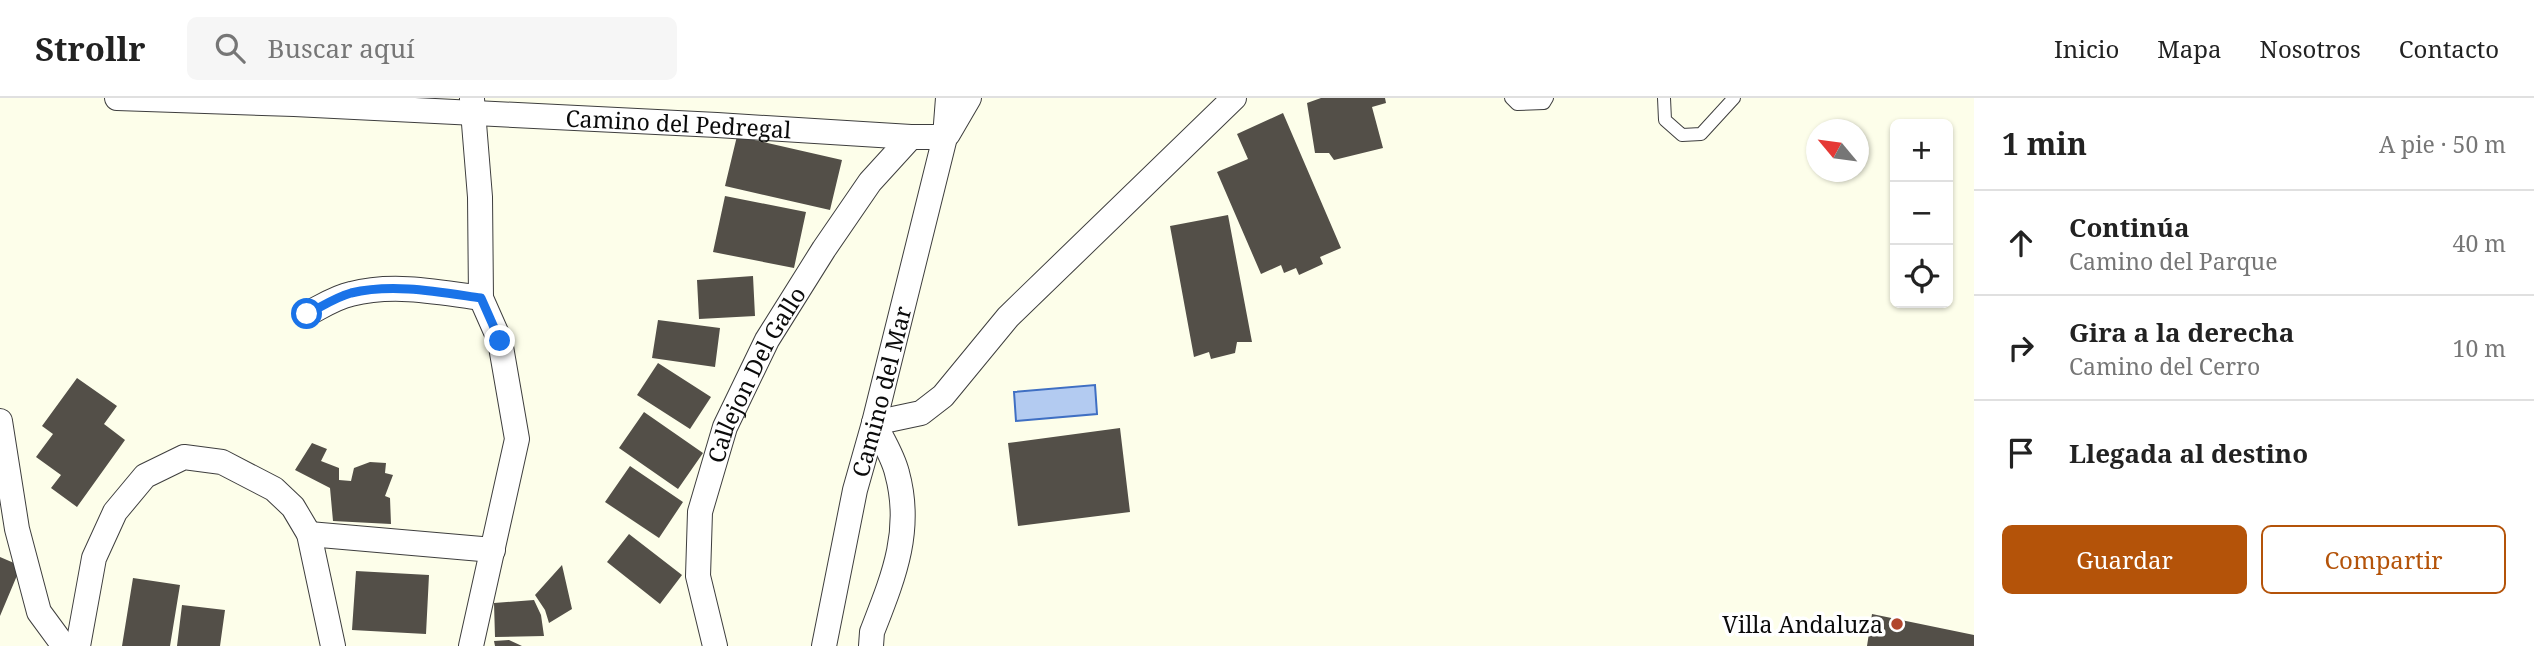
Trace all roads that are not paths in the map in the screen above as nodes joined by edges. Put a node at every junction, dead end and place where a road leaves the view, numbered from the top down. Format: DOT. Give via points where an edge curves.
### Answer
graph roads {
  1 [pos="117,98"];
  2 [pos="948,98"];
  3 [pos="969,98"];
  4 [pos="1234,98"];
  5 [pos="1511,98"];
  6 [pos="1547,98"];
  7 [pos="1664,98"];
  8 [pos="1734,98"];
  9 [pos="294,101"];
  10 [pos="472,106"];
  11 [pos="911,137"];
  12 [pos="945,137"];
  13 [pos="481,298"];
  14 [pos="307,314"];
  15 [pos="0,421"];
  16 [pos="874,423"];
  17 [pos="309,534"];
  18 [pos="493,550"];
  19 [pos="64,646"];
  20 [pos="78,646"];
  21 [pos="333,646"];
  22 [pos="471,646"];
  23 [pos="715,646"];
  24 [pos="824,646"];
  25 [pos="872,646"];
  1 -- 9 [label="street, Camino del Pedregal"];
  2 -- 12 [label="street, Camino del Mar"];
  3 -- 12 [label="street, Camino del Mar"];
  4 -- 16 [label="street" via="1008,317 943,396 921,413"];
  5 -- 6 [label="lane" via="1517,104 1544,103"];
  7 -- 8 [label="lane" via="1665,120 1682,135 1701,134"];
  9 -- 10 [label="street, Camino del Pedregal"];
  10 -- 11 [label="street, Camino del Pedregal"];
  10 -- 13 [label="street" via="480,197"];
  11 -- 12 [label="street, Camino del Pedregal"];
  11 -- 23 [label="street, Callejon Del Gallo" via="870,183 824,249 767,340 725,427 700,525 698,576"];
  12 -- 16 [label="street, Camino del Mar"];
  13 -- 14 [label="street" via="385,289 350,294"];
  13 -- 18 [label="street" via="500,341 517,439"];
  15 -- 19 [label="street" via="17,529 39,612"];
  16 -- 24 [label="street, Camino del Mar" via="852,503"];
  16 -- 25 [label="street" via="897,471 904,506 901,550 872,632"];
  17 -- 18 [label="street"];
  17 -- 20 [label="street" via="293,507 274,489 222,462 184,457 174,461 145,476 115,513 94,558"];
  17 -- 21 [label="street"];
  18 -- 22 [label="street"];
}
